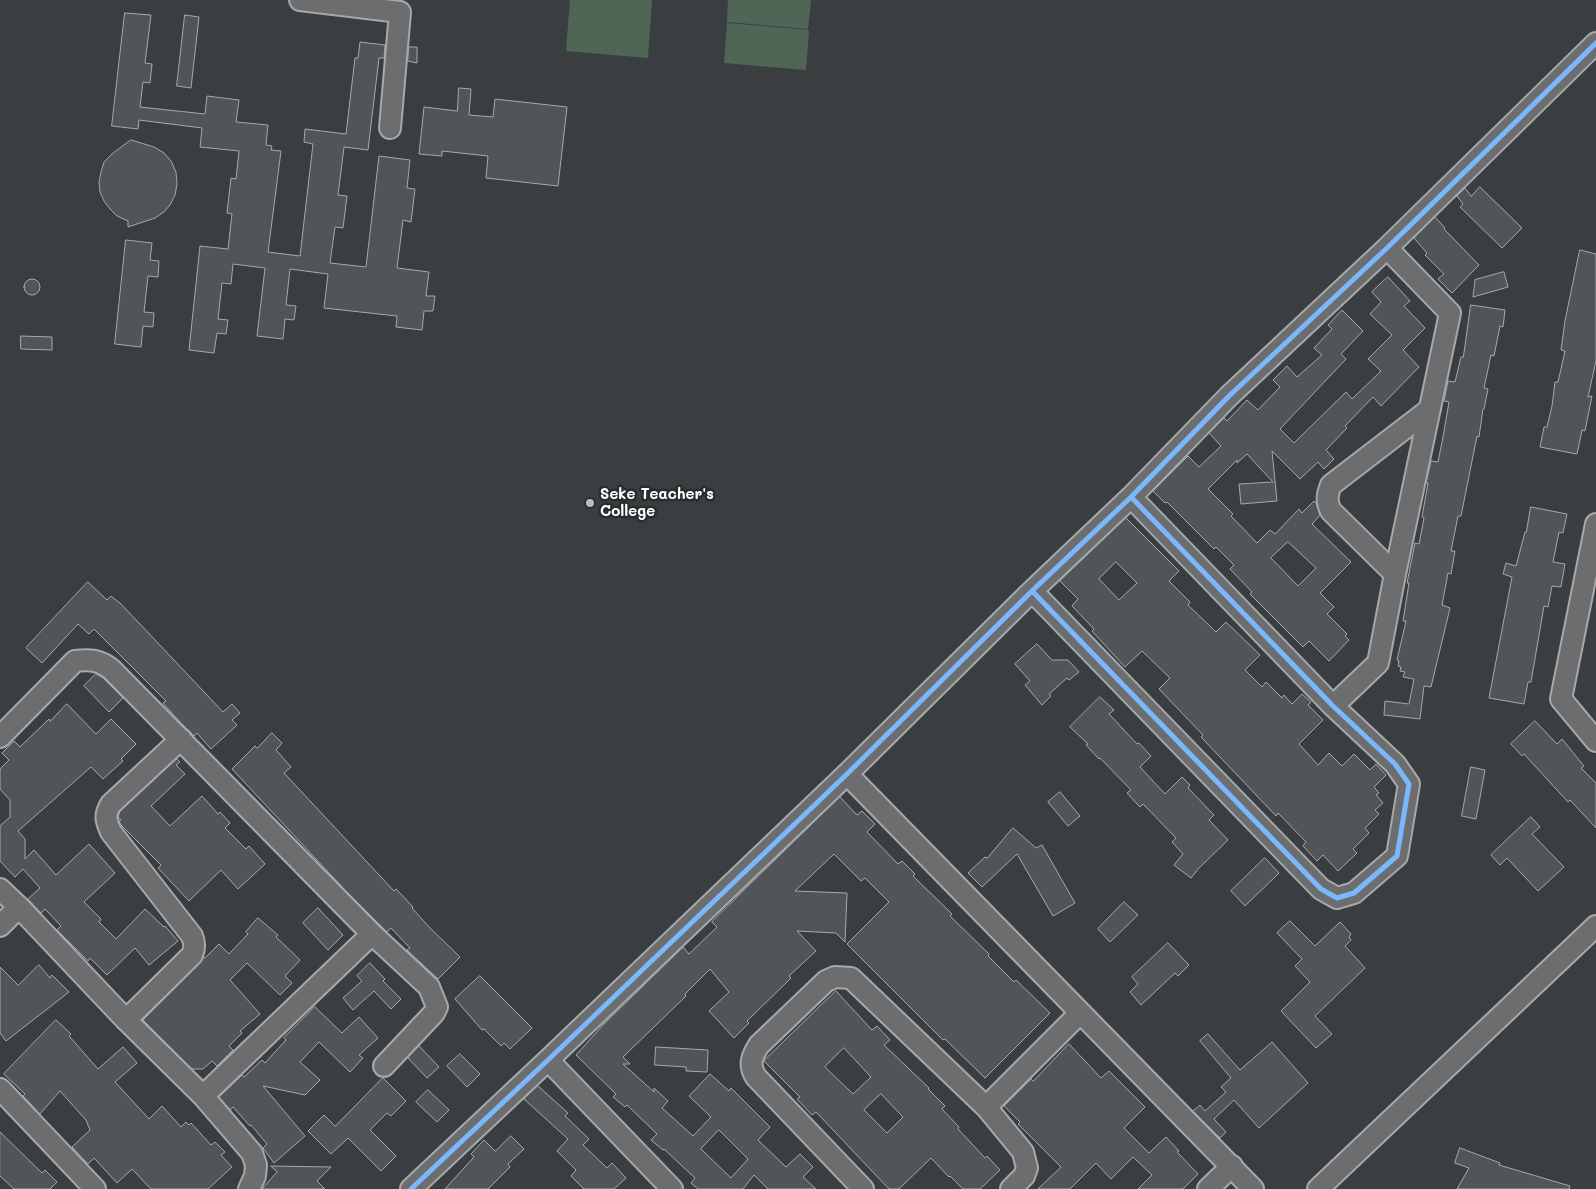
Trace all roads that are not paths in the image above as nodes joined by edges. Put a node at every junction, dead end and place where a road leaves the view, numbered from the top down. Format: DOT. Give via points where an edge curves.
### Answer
graph roads {
  1 [pos="300,0"];
  2 [pos="343,3"];
  3 [pos="1596,43"];
  4 [pos="390,128"];
  5 [pos="1387,248"];
  6 [pos="1430,409"];
  7 [pos="1131,497"];
  8 [pos="1596,524"];
  9 [pos="1395,574"];
  10 [pos="1032,591"];
  11 [pos="1588,596"];
  12 [pos="1332,706"];
  13 [pos="0,737"];
  14 [pos="181,739"];
  15 [pos="1596,741"];
  16 [pos="846,774"];
  17 [pos="0,889"];
  18 [pos="19,908"];
  19 [pos="0,926"];
  20 [pos="1596,926"];
  21 [pos="372,934"];
  22 [pos="1080,1013"];
  23 [pos="126,1020"];
  24 [pos="548,1060"];
  25 [pos="384,1066"];
  26 [pos="0,1089"];
  27 [pos="203,1096"];
  28 [pos="986,1107"];
  29 [pos="1232,1166"];
  30 [pos="95,1189"];
  31 [pos="249,1189"];
  32 [pos="410,1189"];
  33 [pos="672,1189"];
  34 [pos="863,1189"];
  35 [pos="1011,1189"];
  36 [pos="1208,1189"];
  37 [pos="1253,1189"];
  38 [pos="1318,1189"];
  1 -- 2 [label="street"];
  2 -- 4 [label="street" via="400,12"];
  3 -- 5 [label="street"];
  5 -- 6 [label="street" via="1450,313"];
  5 -- 7 [label="street" via="1229,396"];
  6 -- 9 [label="street"];
  6 -- 9 [label="street" via="1331,486 1327,494 1331,511"];
  7 -- 10 [label="street"];
  7 -- 12 [label="street"];
  8 -- 11 [label="street"];
  9 -- 12 [label="street" via="1378,662"];
  10 -- 12 [label="street" via="1321,889 1337,898 1354,893 1397,856 1409,784 1395,764"];
  10 -- 16 [label="street"];
  11 -- 15 [label="street" via="1561,699"];
  13 -- 14 [label="street" via="75,661 88,659 111,669"];
  14 -- 21 [label="street"];
  14 -- 23 [label="street" via="106,811 111,832 192,936 195,949"];
  16 -- 22 [label="street"];
  16 -- 24 [label="street"];
  17 -- 18 [label="street"];
  18 -- 19 [label="street"];
  18 -- 23 [label="street"];
  20 -- 38 [label="street"];
  21 -- 25 [label="street" via="429,987 436,1007"];
  21 -- 27 [label="street"];
  22 -- 28 [label="street"];
  22 -- 29 [label="street"];
  23 -- 27 [label="street"];
  24 -- 32 [label="street"];
  24 -- 33 [label="street"];
  26 -- 30 [label="street"];
  27 -- 31 [label="street" via="252,1153 256,1165"];
  28 -- 34 [label="street" via="851,978 835,977 826,981 760,1045 752,1055 751,1065 756,1077"];
  28 -- 35 [label="street" via="1026,1158 1024,1176"];
  29 -- 36 [label="street"];
  29 -- 37 [label="street"];
}
